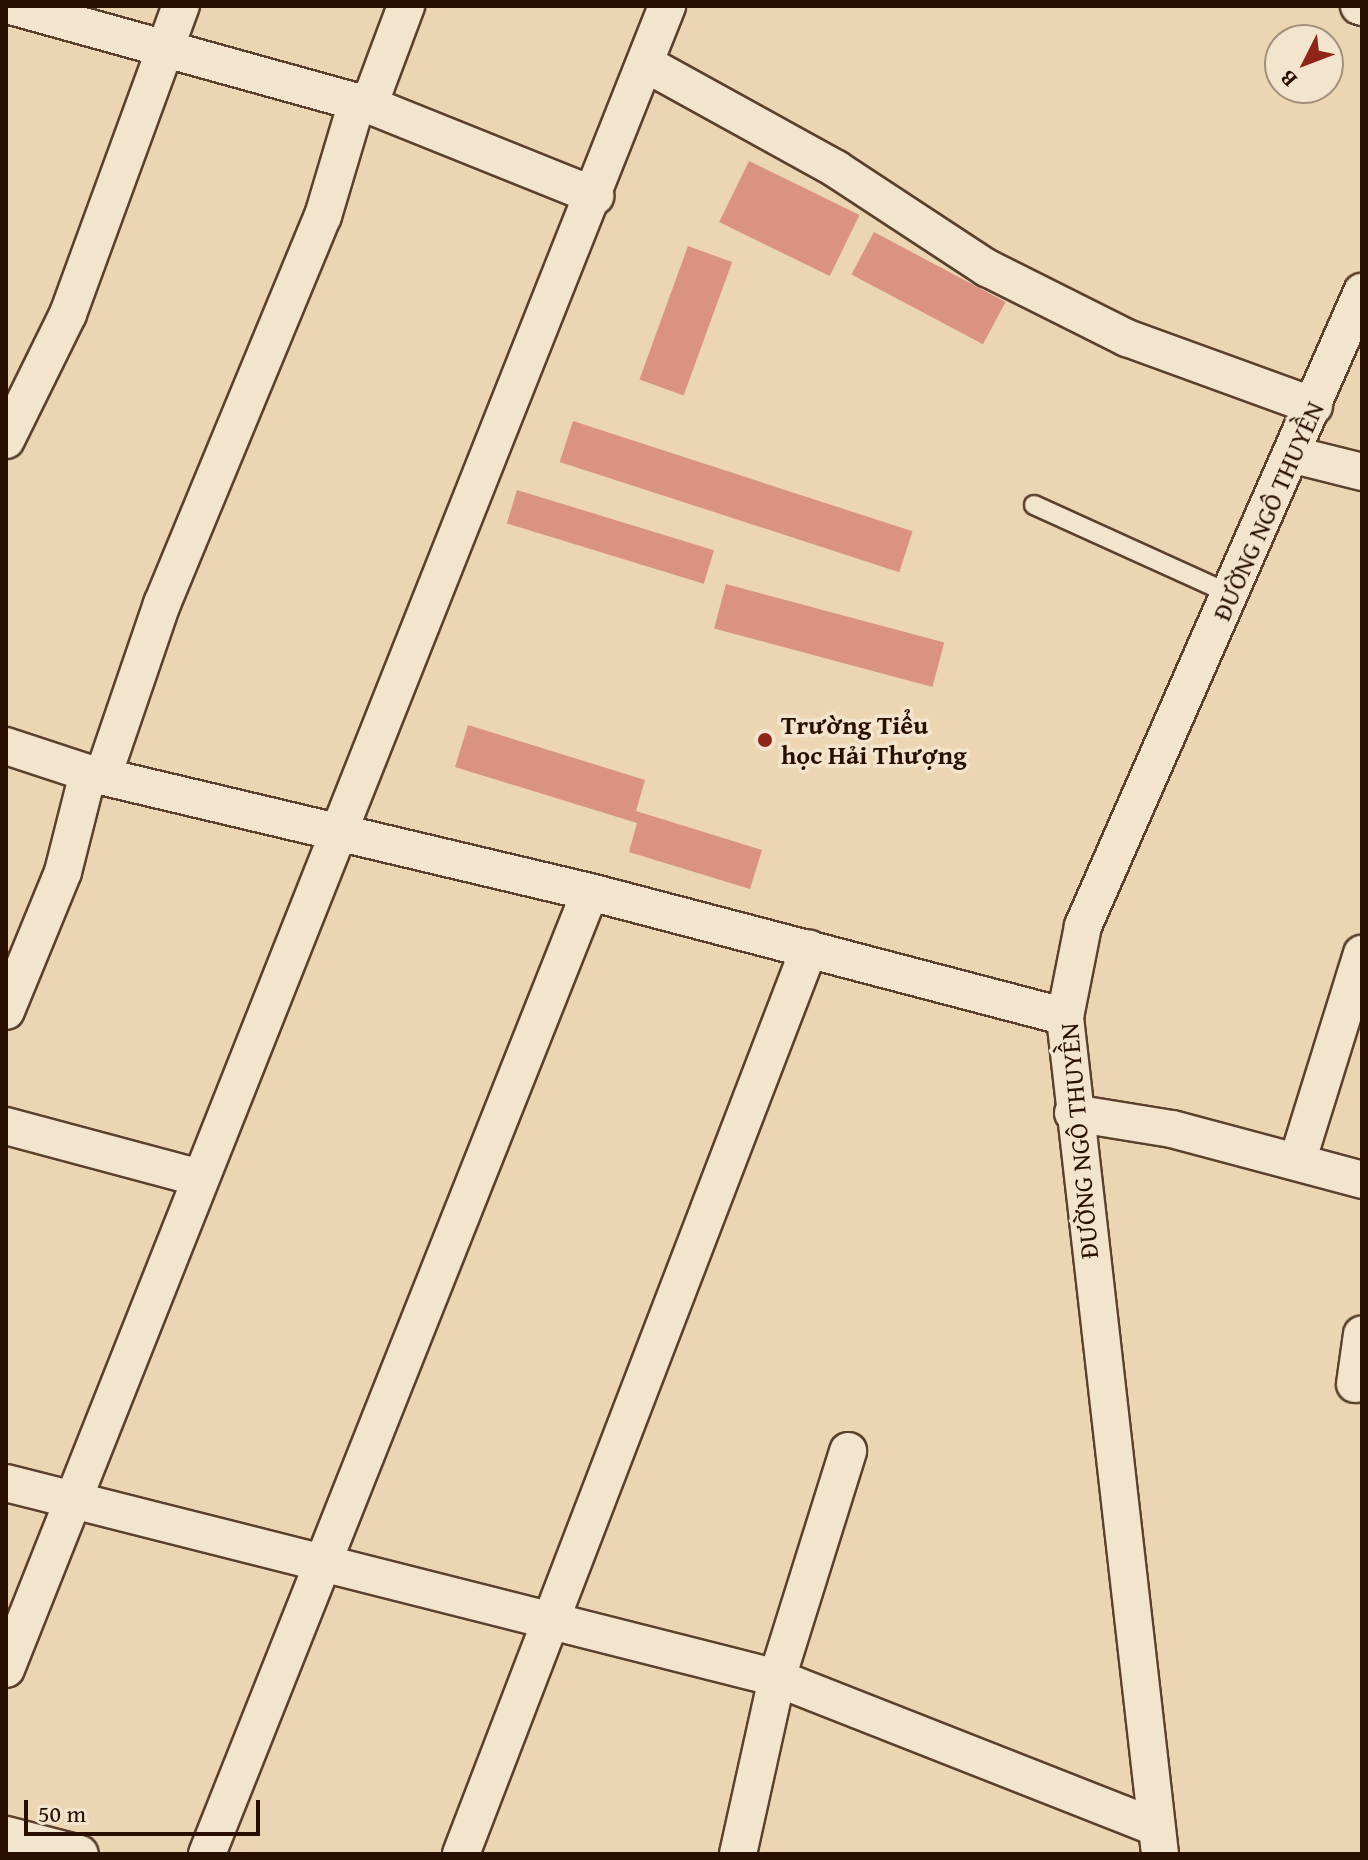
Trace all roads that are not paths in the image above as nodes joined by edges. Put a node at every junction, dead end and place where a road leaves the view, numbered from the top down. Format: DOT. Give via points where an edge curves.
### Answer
graph roads {
  1 [pos="11,6"];
  2 [pos="181,6"];
  3 [pos="406,6"];
  4 [pos="667,6"];
  5 [pos="165,49"];
  6 [pos="646,64"];
  7 [pos="363,103"];
  8 [pos="595,196"];
  9 [pos="1362,292"];
  10 [pos="1314,406"];
  11 [pos="6,440"];
  12 [pos="1294,455"];
  13 [pos="1362,472"];
  14 [pos="1034,505"];
  15 [pos="1232,595"];
  16 [pos="6,746"];
  17 [pos="95,775"];
  18 [pos="339,833"];
  19 [pos="590,892"];
  20 [pos="809,949"];
  21 [pos="1362,954"];
  22 [pos="6,1011"];
  23 [pos="1065,1017"];
  24 [pos="1073,1113"];
  25 [pos="6,1126"];
  26 [pos="1298,1159"];
  27 [pos="197,1177"];
  28 [pos="1362,1180"];
  29 [pos="1362,1334"];
  30 [pos="1355,1384"];
  31 [pos="848,1451"];
  32 [pos="6,1483"];
  33 [pos="71,1499"];
  34 [pos="324,1561"];
  35 [pos="547,1623"];
  36 [pos="6,1669"];
  37 [pos="777,1678"];
  38 [pos="6,1835"];
  39 [pos="1158,1841"];
  40 [pos="80,1854"];
  41 [pos="207,1854"];
  42 [pos="461,1854"];
  43 [pos="738,1854"];
  1 -- 5 [label="street"];
  2 -- 5 [label="street"];
  3 -- 7 [label="street"];
  4 -- 6 [label="street"];
  5 -- 7 [label="street"];
  5 -- 11 [label="street" via="68,314"];
  6 -- 8 [label="street"];
  6 -- 10 [label="street" via="836,169 987,268 1127,338"];
  7 -- 8 [label="street"];
  7 -- 17 [label="street" via="323,216"];
  8 -- 18 [label="street"];
  9 -- 10 [label="street, ĐƯỜNG NGÔ THUYỀN"];
  10 -- 12 [label="street, ĐƯỜNG NGÔ THUYỀN"];
  12 -- 13 [label="street"];
  12 -- 15 [label="street, ĐƯỜNG NGÔ THUYỀN"];
  14 -- 15 [label="lane"];
  15 -- 23 [label="street, ĐƯỜNG NGÔ THUYỀN" via="1083,926"];
  16 -- 17 [label="street"];
  17 -- 18 [label="street"];
  17 -- 22 [label="street" via="63,872"];
  18 -- 19 [label="street"];
  18 -- 27 [label="street"];
  19 -- 20 [label="street"];
  19 -- 34 [label="street"];
  20 -- 23 [label="street"];
  20 -- 35 [label="street" via="656,1359 601,1478"];
  21 -- 26 [label="street"];
  23 -- 24 [label="street, ĐƯỜNG NGÔ THUYỀN"];
  24 -- 26 [label="street"];
  24 -- 39 [label="street, ĐƯỜNG NGÔ THUYỀN"];
  25 -- 27 [label="street"];
  26 -- 28 [label="street"];
  27 -- 33 [label="street"];
  29 -- 30 [label="street"];
  31 -- 37 [label="street"];
  32 -- 33 [label="street"];
  33 -- 34 [label="street"];
  33 -- 36 [label="street"];
  34 -- 35 [label="street"];
  34 -- 41 [label="street"];
  35 -- 37 [label="street"];
  35 -- 42 [label="street"];
  37 -- 39 [label="street"];
  37 -- 43 [label="street"];
  38 -- 40 [label="street"];
}
